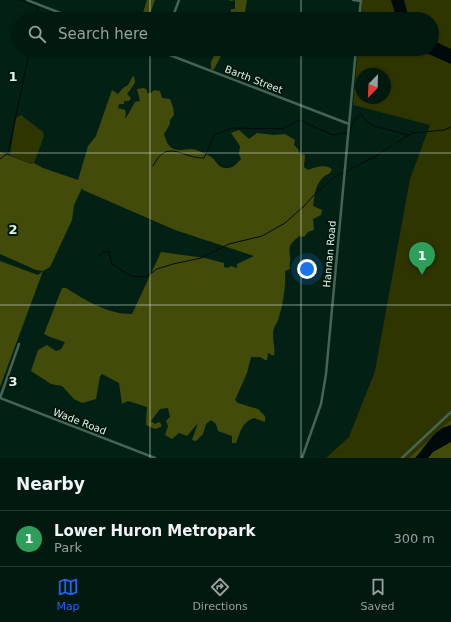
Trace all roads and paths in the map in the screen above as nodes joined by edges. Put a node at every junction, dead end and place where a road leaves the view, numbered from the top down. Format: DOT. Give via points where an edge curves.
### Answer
graph roads {
  1 [pos="27,0"];
  2 [pos="179,0"];
  3 [pos="353,0"];
  4 [pos="361,0"];
  5 [pos="58,12"];
  6 [pos="175,12"];
  7 [pos="360,12"];
  8 [pos="175,56"];
  9 [pos="355,56"];
  10 [pos="349,124"];
  11 [pos="20,344"];
  12 [pos="0,398"];
  13 [pos="451,412"];
  14 [pos="155,458"];
  15 [pos="302,458"];
  16 [pos="402,458"];
  1 -- 5 [label="street"];
  2 -- 6 [label="street"];
  3 -- 4 [label="street"];
  4 -- 7 [label="street"];
  8 -- 10 [label="street, Barth Street"];
  9 -- 10 [label="street, Hannan Road"];
  10 -- 15 [label="street, Hannan Road" via="326,374 321,404"];
  11 -- 12 [label="street"];
  12 -- 14 [label="street, Wade Road"];
  13 -- 16 [label="street"];
}
